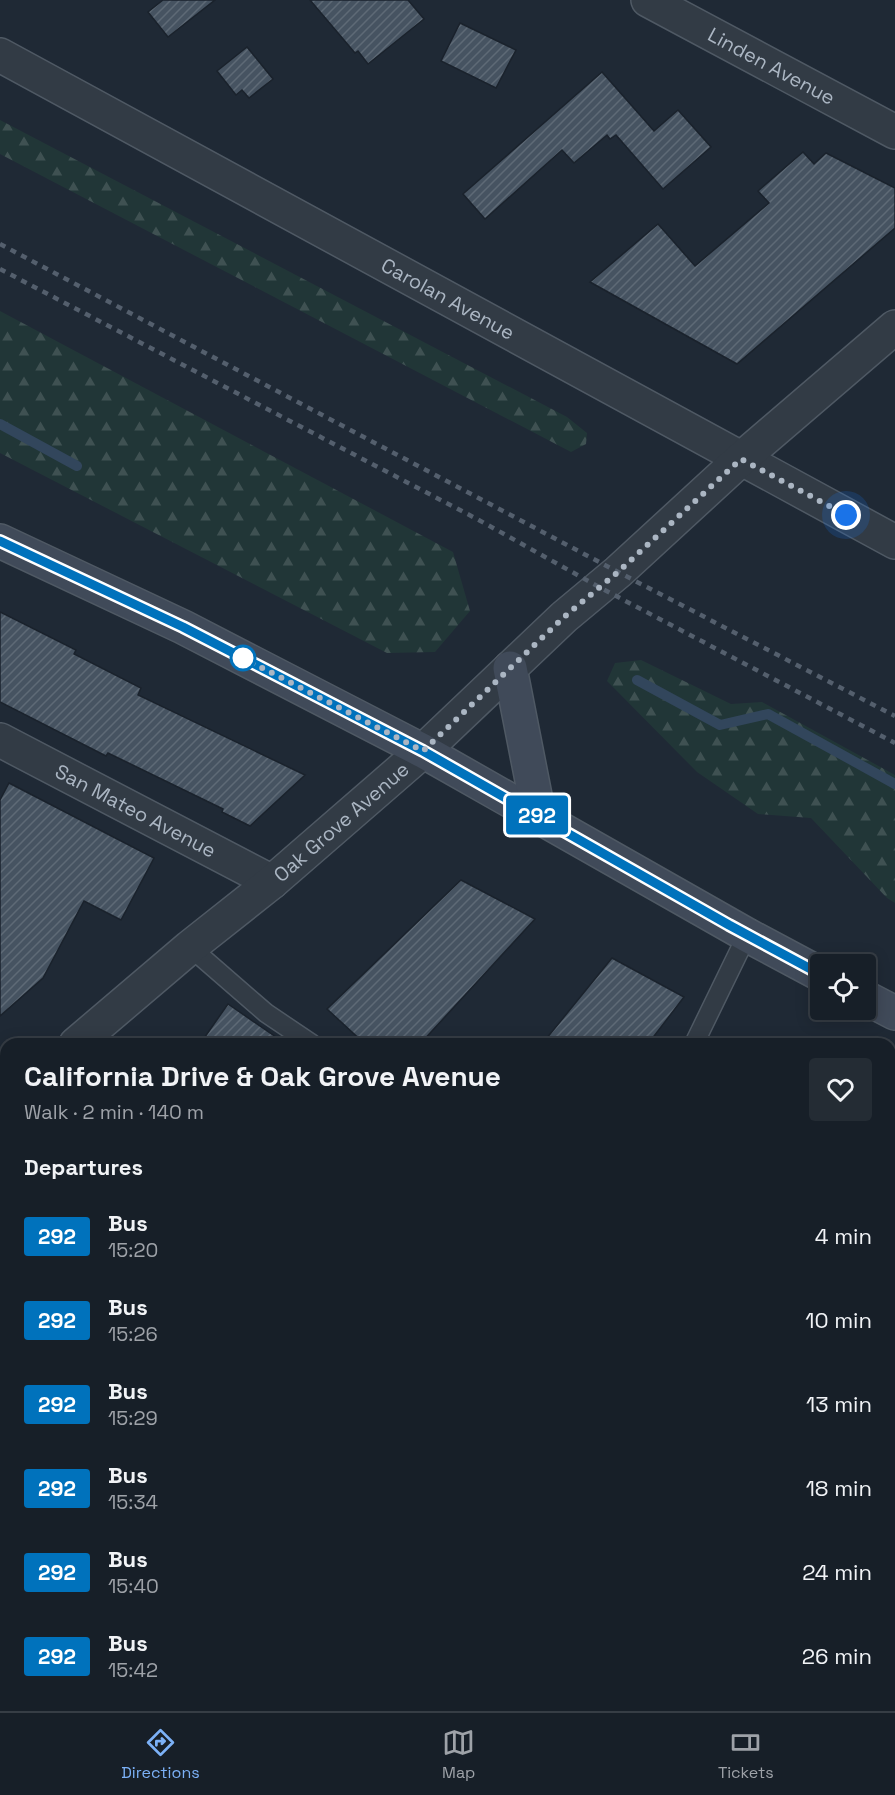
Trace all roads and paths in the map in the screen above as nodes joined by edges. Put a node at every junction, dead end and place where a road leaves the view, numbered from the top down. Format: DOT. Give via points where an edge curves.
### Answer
graph roads {
  1 [pos="648,0"];
  2 [pos="0,55"];
  3 [pos="895,132"];
  4 [pos="895,327"];
  5 [pos="741,459"];
  6 [pos="0,541"];
  7 [pos="895,542"];
  8 [pos="510,668"];
  9 [pos="0,740"];
  10 [pos="423,751"];
  11 [pos="539,816"];
  12 [pos="272,882"];
  13 [pos="747,935"];
  14 [pos="190,947"];
  15 [pos="810,969"];
  16 [pos="876,1003"];
  17 [pos="895,1013"];
  18 [pos="83,1038"];
  19 [pos="303,1038"];
  20 [pos="697,1038"];
  1 -- 3 [label="street, Linden Avenue"];
  2 -- 5 [label="street, Carolan Avenue"];
  4 -- 5 [label="street, Oak Grove Avenue"];
  5 -- 7 [label="street, Carolan Avenue"];
  5 -- 8 [label="street, Oak Grove Avenue"];
  6 -- 10 [label="main road" via="183,627"];
  8 -- 10 [label="street, Oak Grove Avenue"];
  8 -- 11 [label="main road"];
  9 -- 12 [label="street, San Mateo Avenue"];
  10 -- 11 [label="main road"];
  10 -- 12 [label="street, Oak Grove Avenue"];
  11 -- 13 [label="main road"];
  12 -- 14 [label="street, Oak Grove Avenue"];
  13 -- 15 [label="main road"];
  13 -- 20 [label="lane"];
  14 -- 18 [label="street, Oak Grove Avenue"];
  14 -- 19 [label="lane" via="266,1013"];
  16 -- 17 [label="main road"];
}
